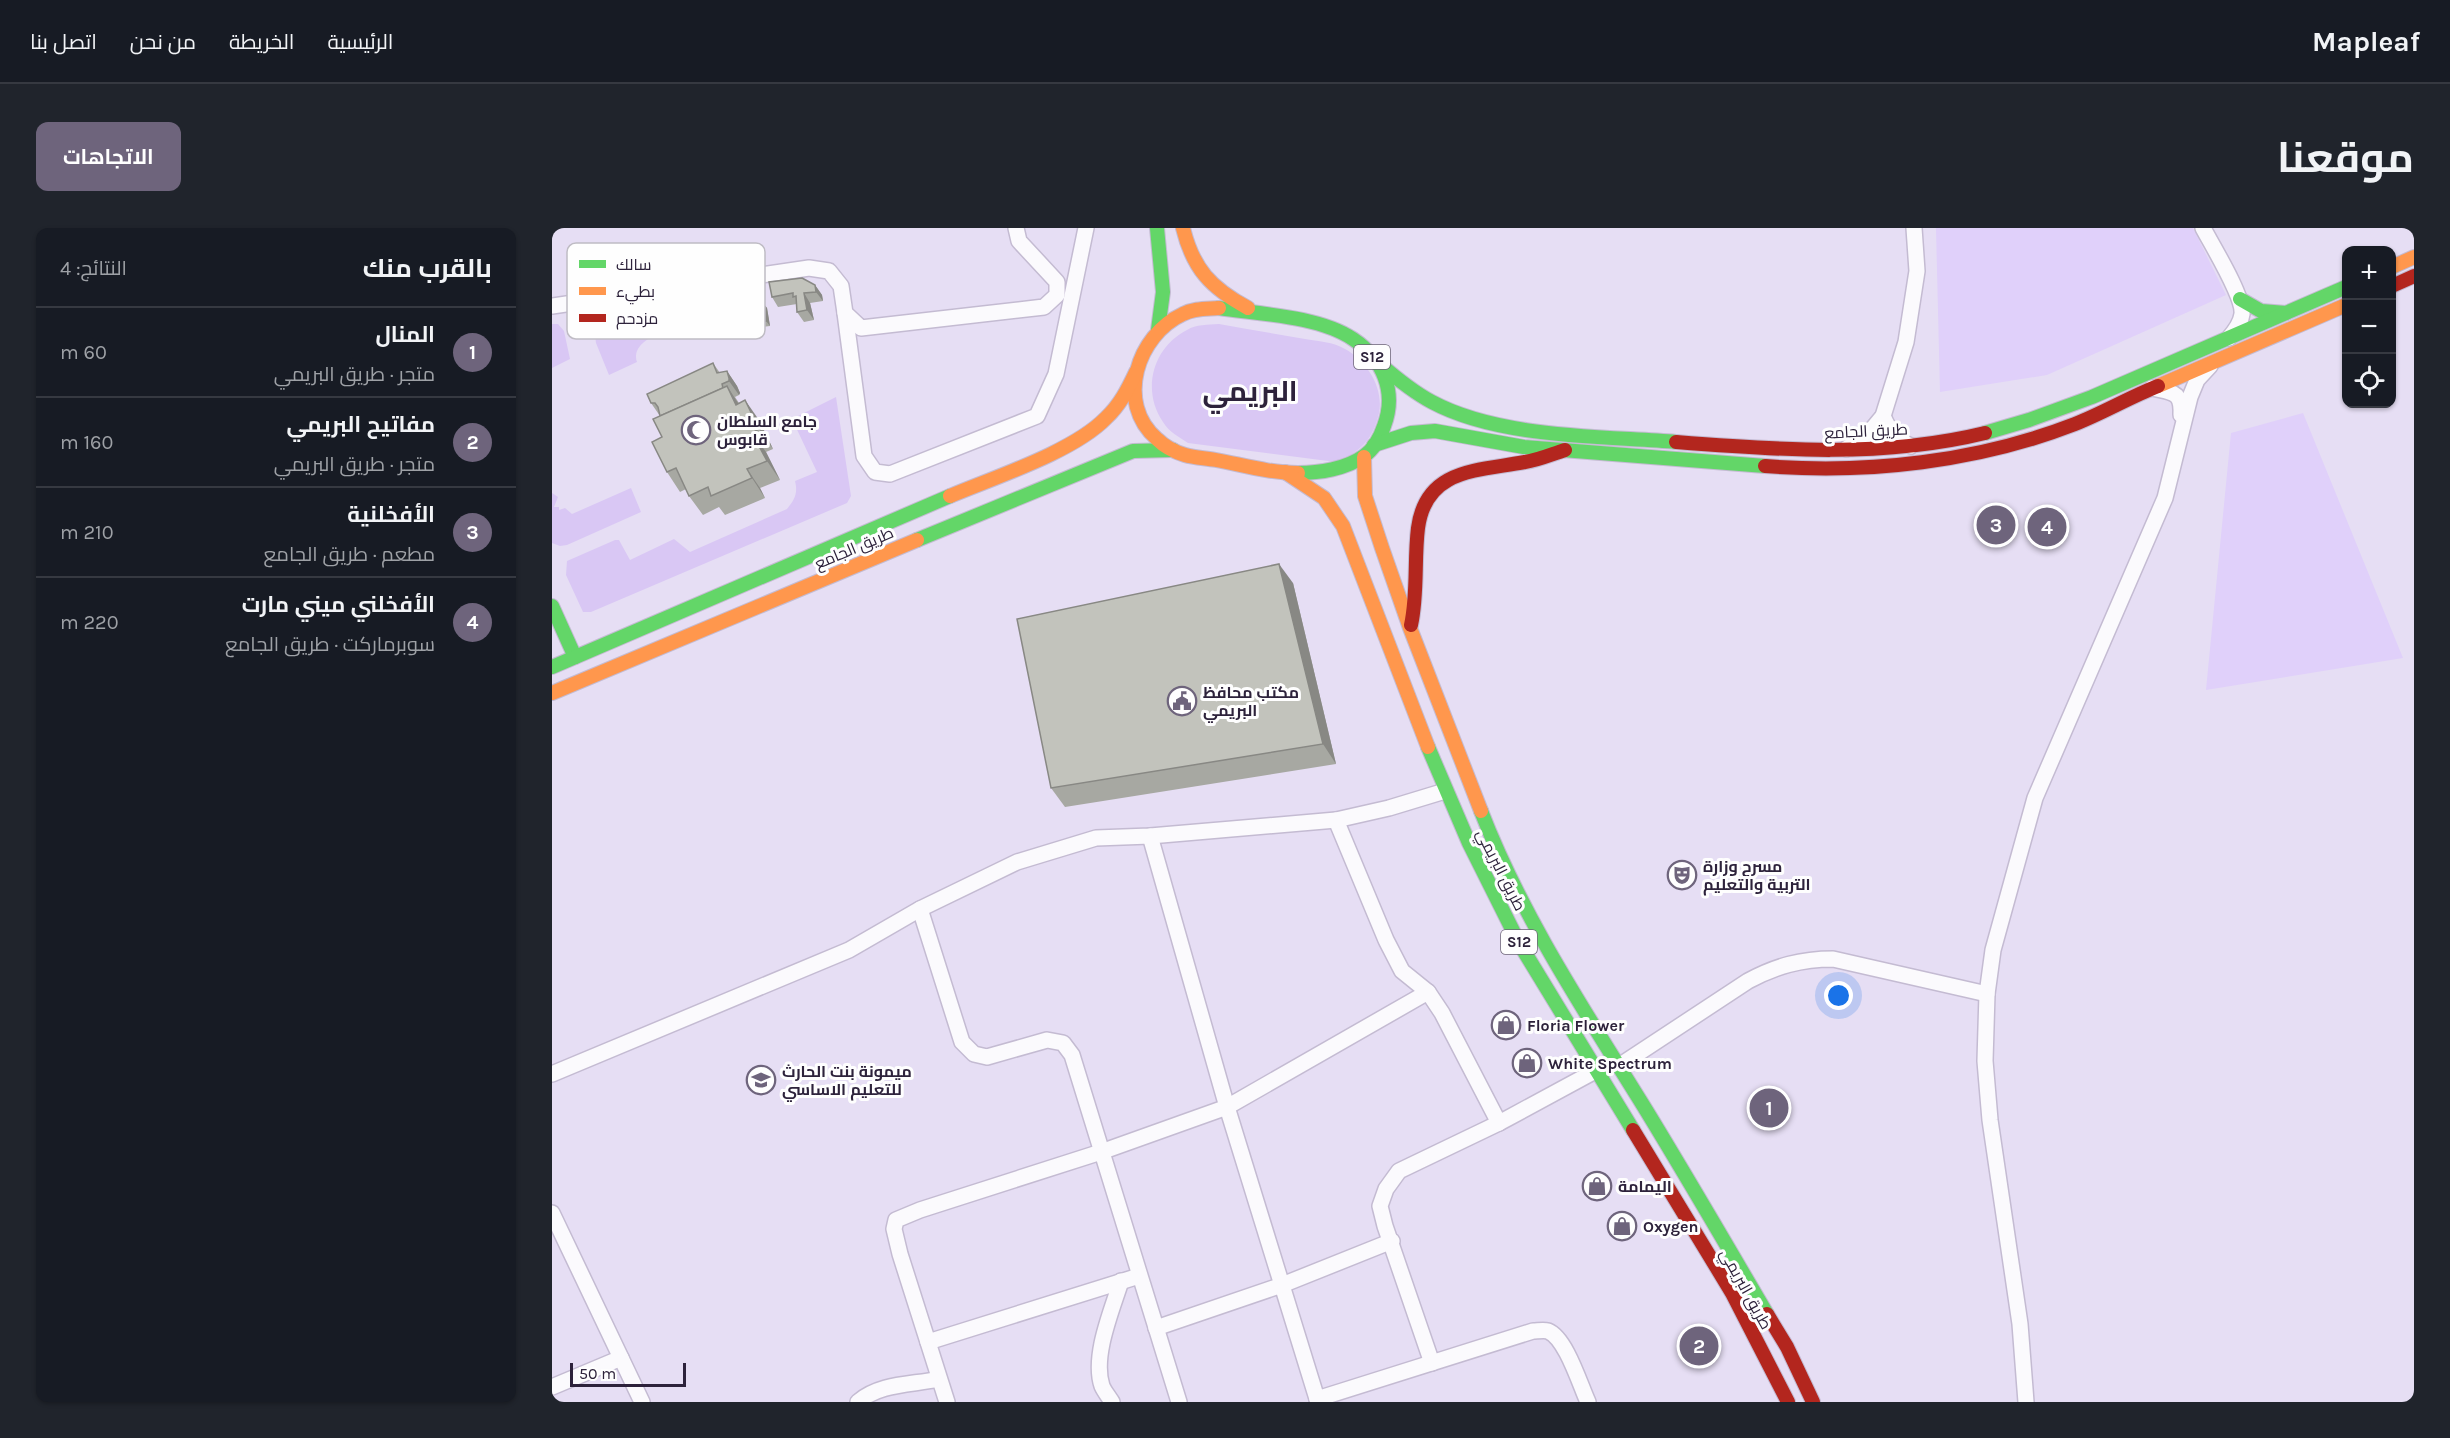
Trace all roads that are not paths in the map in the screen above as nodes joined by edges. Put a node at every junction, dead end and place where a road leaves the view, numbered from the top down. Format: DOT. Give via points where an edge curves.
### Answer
graph roads {
  1 [pos="1016,228"];
  2 [pos="1086,228"];
  3 [pos="1157,228"];
  4 [pos="1183,228"];
  5 [pos="1914,228"];
  6 [pos="2203,228"];
  7 [pos="2414,257"];
  8 [pos="2396,265"];
  9 [pos="765,275"];
  10 [pos="2414,276"];
  11 [pos="2396,284"];
  12 [pos="2342,289"];
  13 [pos="1064,297"];
  14 [pos="2240,299"];
  15 [pos="567,304"];
  16 [pos="552,306"];
  17 [pos="2342,307"];
  18 [pos="845,313"];
  19 [pos="2288,313"];
  20 [pos="1261,315"];
  21 [pos="1158,330"];
  22 [pos="2228,339"];
  23 [pos="1377,361"];
  24 [pos="2212,364"];
  25 [pos="1137,371"];
  26 [pos="2152,388"];
  27 [pos="1883,416"];
  28 [pos="2181,424"];
  29 [pos="1374,446"];
  30 [pos="1911,446"];
  31 [pos="1846,449"];
  32 [pos="1173,450"];
  33 [pos="1565,450"];
  34 [pos="1364,457"];
  35 [pos="1285,472"];
  36 [pos="552,606"];
  37 [pos="1410,628"];
  38 [pos="575,657"];
  39 [pos="552,667"];
  40 [pos="552,693"];
  41 [pos="1445,791"];
  42 [pos="1336,820"];
  43 [pos="1150,836"];
  44 [pos="920,909"];
  45 [pos="1428,992"];
  46 [pos="1987,994"];
  47 [pos="1619,1066"];
  48 [pos="1597,1070"];
  49 [pos="552,1074"];
  50 [pos="1227,1107"];
  51 [pos="1499,1123"];
  52 [pos="1101,1152"];
  53 [pos="552,1213"];
  54 [pos="1392,1241"];
  55 [pos="1139,1276"];
  56 [pos="1122,1281"];
  57 [pos="1282,1285"];
  58 [pos="1156,1328"];
  59 [pos="928,1342"];
  60 [pos="621,1358"];
  61 [pos="1432,1363"];
  62 [pos="939,1379"];
  63 [pos="552,1387"];
  64 [pos="1786,1400"];
  65 [pos="1318,1401"];
  66 [pos="642,1402"];
  67 [pos="858,1402"];
  68 [pos="947,1402"];
  69 [pos="1112,1402"];
  70 [pos="1179,1402"];
  71 [pos="1588,1402"];
  72 [pos="1813,1402"];
  73 [pos="2026,1402"];
  1 -- 13 [label="street" via="1018,241 1057,282"];
  2 -- 13 [label="street"];
  3 -- 21 [label="main road, S12" via="1164,292"];
  4 -- 20 [label="main road, S12" via="1187,249 1207,280 1229,298"];
  5 -- 27 [label="street" via="1917,271 1906,342"];
  6 -- 14 [label="street"];
  7 -- 8 [label="main road"];
  9 -- 18 [label="street" via="809,268 829,271 841,286"];
  10 -- 11 [label="main road"];
  12 -- 19 [label="main road, طريق الجامع"];
  13 -- 18 [label="street" via="1044,307 861,328"];
  13 -- 18 [label="street" via="1056,374 1037,416 890,474 875,472 864,456"];
  14 -- 19 [label="main road" via="2266,314"];
  14 -- 22 [label="street" via="2239,325"];
  15 -- 16 [label="street"];
  17 -- 24 [label="main road, طريق الجامع"];
  19 -- 22 [label="main road, طريق الجامع"];
  20 -- 21 [label="main road, S12" via="1220,308 1194,309"];
  20 -- 23 [label="main road, S12" via="1349,336"];
  21 -- 25 [label="main road, S12" via="1142,352"];
  22 -- 30 [label="main road, طريق الجامع" via="2069,408 1987,433"];
  23 -- 29 [label="main road, S12" via="1389,386 1382,435"];
  23 -- 31 [label="main road, طريق الجامع" via="1432,404 1476,420 1526,429 1788,450"];
  24 -- 26 [label="main road, طريق الجامع"];
  24 -- 28 [label="street" via="2197,380"];
  25 -- 32 [label="main road, S12" via="1137,406 1148,430"];
  25 -- 38 [label="main road, طريق الجامع" via="1110,418 1065,447"];
  26 -- 28 [label="street" via="2175,393 2181,402"];
  26 -- 33 [label="main road, طريق الجامع" via="2075,424 2022,441 1900,466 1788,468"];
  27 -- 30 [label="street" via="1898,441"];
  27 -- 31 [label="street" via="1868,434"];
  28 -- 46 [label="street" via="2165,498 2035,798 2003,906"];
  29 -- 33 [label="main road, طريق الجامع" via="1411,433 1434,431"];
  29 -- 34 [label="main road, S12"];
  30 -- 31 [label="main road, طريق الجامع"];
  32 -- 35 [label="main road, S12"];
  32 -- 40 [label="main road, طريق الجامع" via="1134,451 1102,462"];
  33 -- 37 [label="main road" via="1522,463 1462,472 1438,485 1423,506 1417,529 1416,597"];
  34 -- 35 [label="main road, S12" via="1344,467 1314,473"];
  34 -- 37 [label="main road, طريق البريمي / S12" via="1365,496"];
  35 -- 41 [label="main road, طريق البريمي / S12" via="1324,498 1343,526"];
  36 -- 38 [label="main road"];
  37 -- 47 [label="main road, طريق البريمي / S12" via="1500,858 1559,969"];
  38 -- 39 [label="main road, طريق الجامع"];
  41 -- 42 [label="street"];
  41 -- 48 [label="main road, طريق البريمي / S12" via="1519,943"];
  42 -- 43 [label="street"];
  42 -- 45 [label="street" via="1402,971"];
  43 -- 44 [label="street" via="1096,838 1017,862"];
  43 -- 50 [label="street"];
  44 -- 49 [label="street" via="849,950"];
  44 -- 52 [label="street" via="962,1042 974,1054 987,1057 1047,1040 1063,1043 1072,1055"];
  45 -- 50 [label="street"];
  45 -- 51 [label="street"];
  46 -- 47 [label="street" via="1833,959 1788,963 1748,981"];
  46 -- 73 [label="street" via="1985,1061 1990,1119 2020,1324"];
  47 -- 72 [label="main road, طريق البريمي / S12" via="1787,1347"];
  48 -- 51 [label="street"];
  48 -- 64 [label="main road, طريق البريمي / S12" via="1731,1293"];
  50 -- 52 [label="street"];
  50 -- 57 [label="street"];
  51 -- 54 [label="street" via="1400,1171 1386,1189 1380,1206"];
  52 -- 55 [label="street"];
  52 -- 59 [label="street" via="896,1220 894,1229 900,1254"];
  53 -- 60 [label="street"];
  54 -- 57 [label="street"];
  54 -- 61 [label="street"];
  55 -- 56 [label="street"];
  55 -- 58 [label="street"];
  56 -- 59 [label="street"];
  56 -- 69 [label="street" via="1100,1356 1102,1386"];
  57 -- 58 [label="street"];
  57 -- 65 [label="street"];
  58 -- 70 [label="street"];
  59 -- 62 [label="street"];
  60 -- 63 [label="street"];
  60 -- 66 [label="street"];
  61 -- 65 [label="street"];
  61 -- 71 [label="street" via="1533,1331 1547,1331 1566,1350"];
  62 -- 67 [label="street" via="885,1388"];
  62 -- 68 [label="street"];
}
